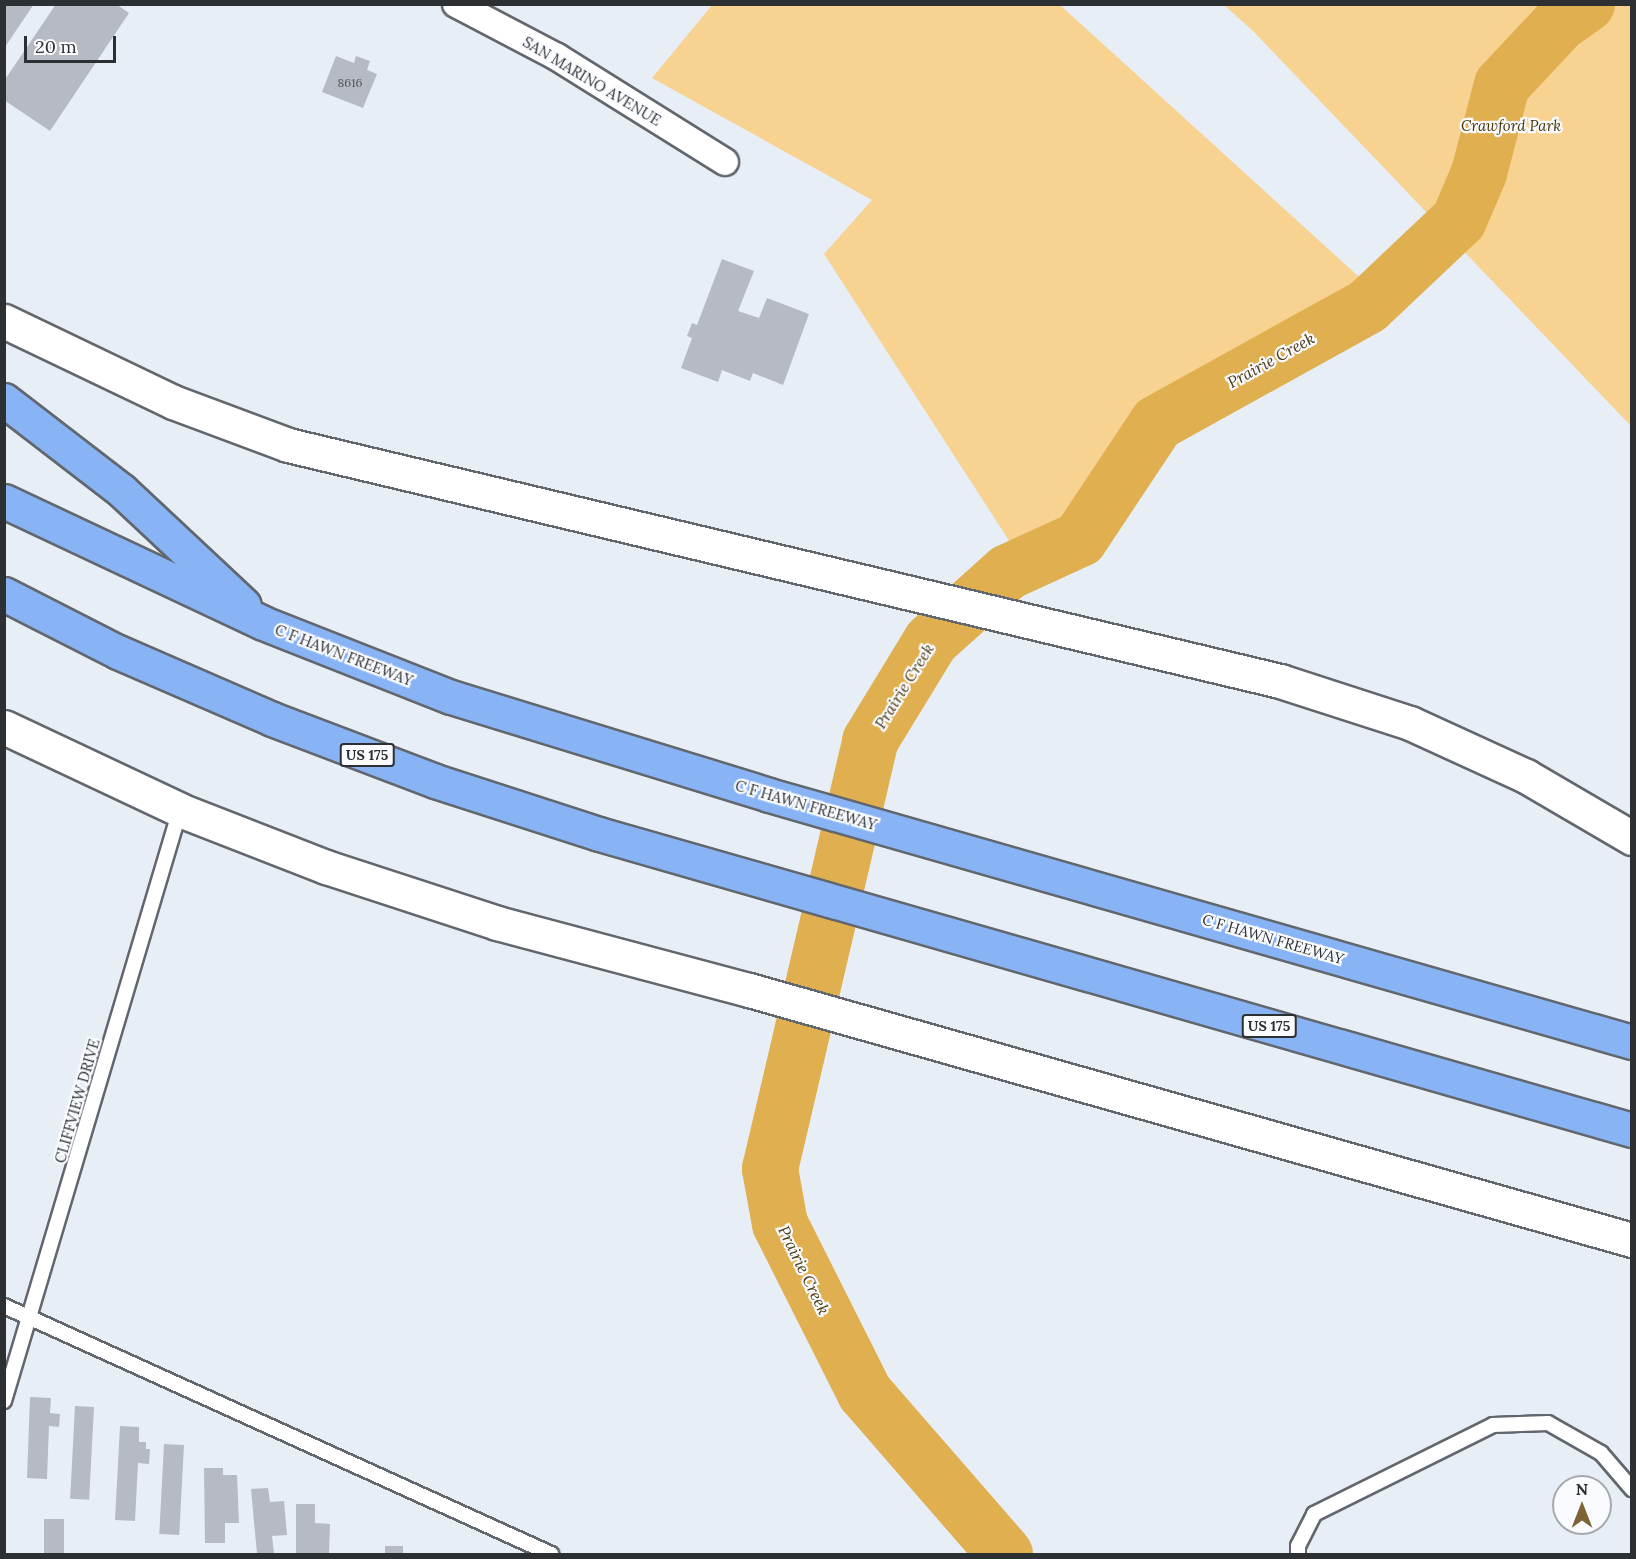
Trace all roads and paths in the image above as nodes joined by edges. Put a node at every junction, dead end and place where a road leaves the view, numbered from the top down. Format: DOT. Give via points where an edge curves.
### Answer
graph roads {
  1 [pos="456,4"];
  2 [pos="725,162"];
  3 [pos="4,321"];
  4 [pos="4,400"];
  5 [pos="4,501"];
  6 [pos="4,594"];
  7 [pos="263,623"];
  8 [pos="4,728"];
  9 [pos="180,810"];
  10 [pos="1632,838"];
  11 [pos="1632,1042"];
  12 [pos="1632,1130"];
  13 [pos="1632,1240"];
  14 [pos="4,1306"];
  15 [pos="30,1317"];
  16 [pos="4,1401"];
  17 [pos="1632,1490"];
  18 [pos="551,1554"];
  19 [pos="1298,1554"];
  1 -- 2 [label="street, SAN MARINO AVENUE" via="557,57"];
  3 -- 10 [label="main road" via="173,402 288,445 1066,627 1280,681 1410,723 1526,777"];
  4 -- 7 [label="highway" via="121,490"];
  5 -- 7 [label="highway, C F HAWN FREEWAY"];
  6 -- 12 [label="highway, US 175" via="129,657 272,719 424,777 746,876"];
  7 -- 11 [label="highway, C F HAWN FREEWAY" via="451,697 769,795"];
  8 -- 9 [label="main road"];
  9 -- 13 [label="main road" via="326,867 497,923 749,990"];
  9 -- 15 [label="lane, CLIFFVIEW DRIVE"];
  14 -- 15 [label="lane"];
  15 -- 16 [label="lane, CLIFFVIEW DRIVE"];
  15 -- 18 [label="lane"];
  17 -- 19 [label="lane" via="1601,1453 1548,1423 1492,1425 1314,1514"];
}
